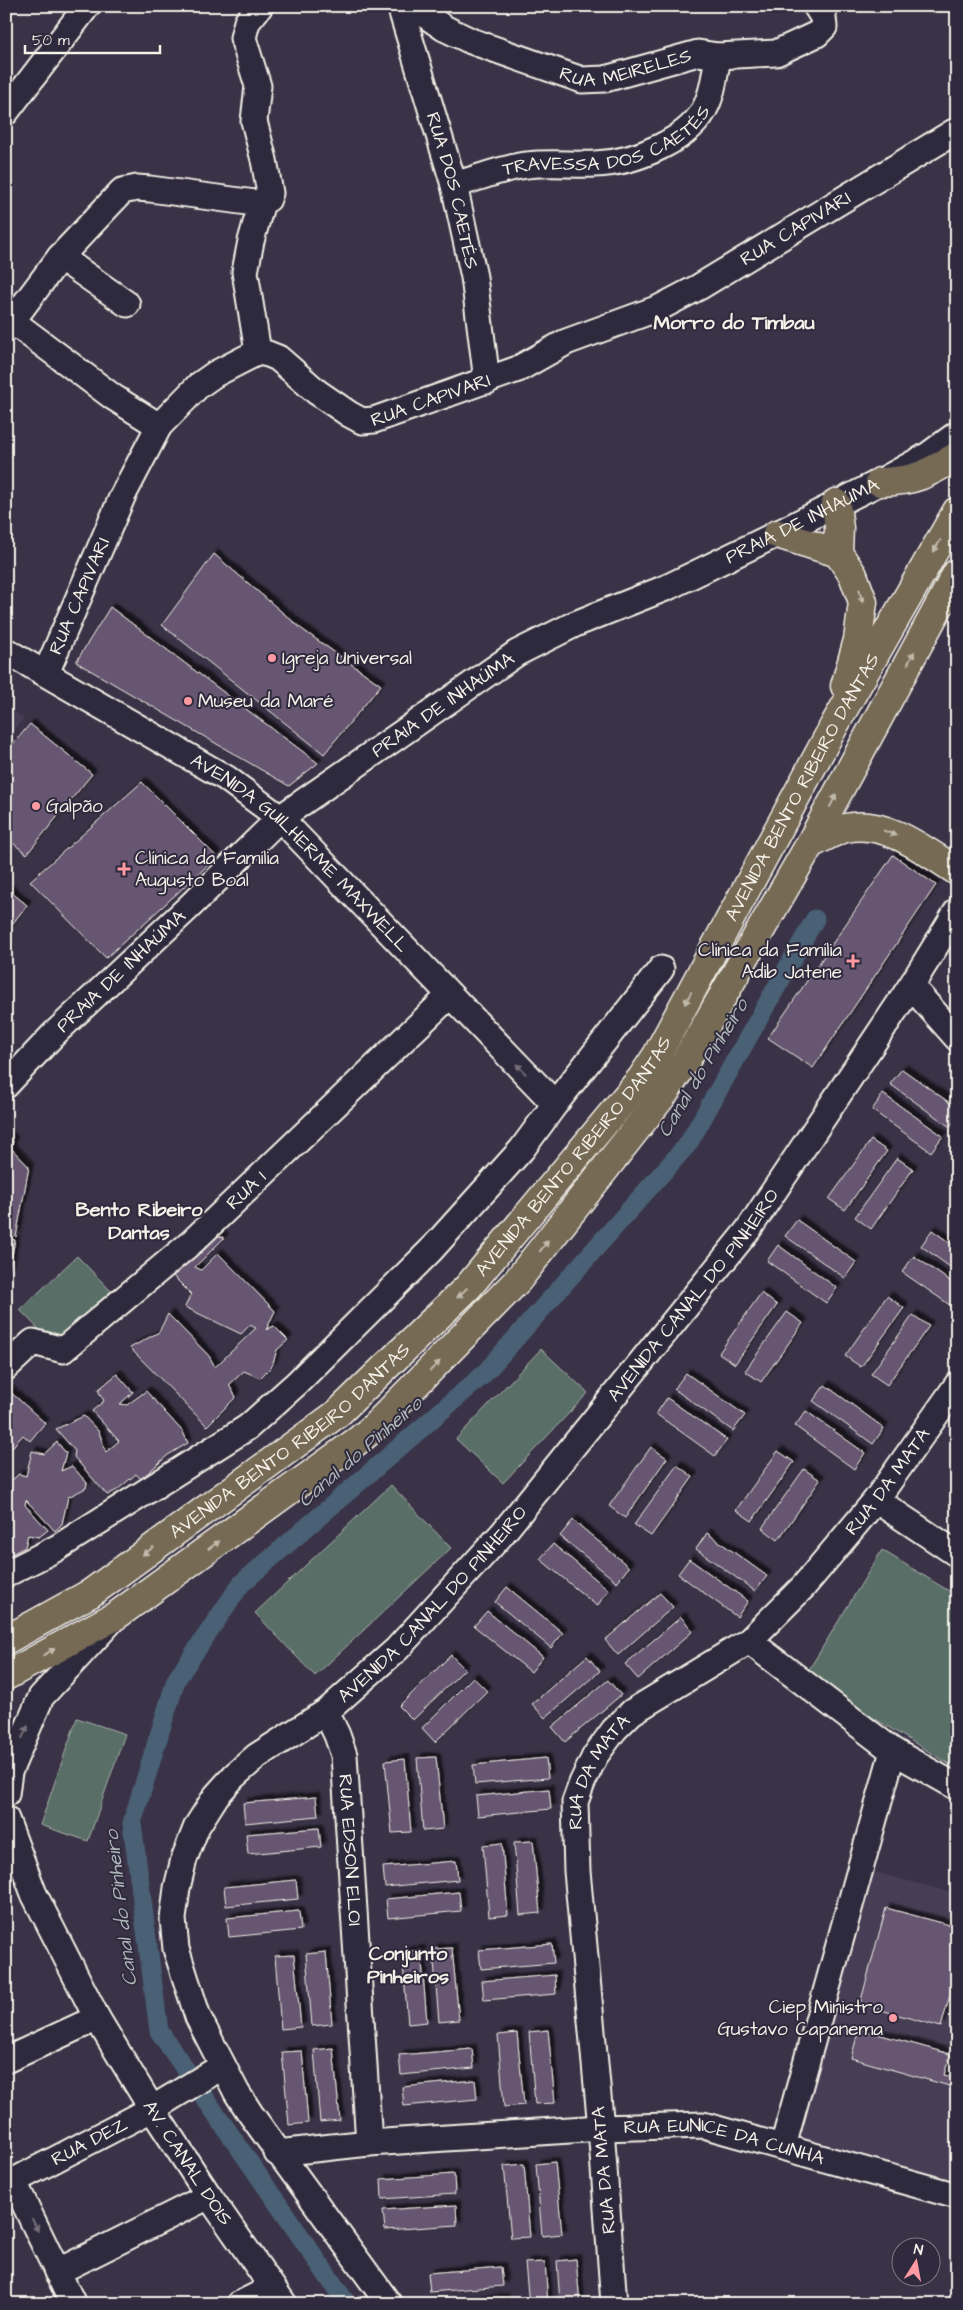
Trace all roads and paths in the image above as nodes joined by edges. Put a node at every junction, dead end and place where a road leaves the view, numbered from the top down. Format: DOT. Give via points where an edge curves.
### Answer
graph roads {
  1 [pos="88,6"];
  2 [pos="260,6"];
  3 [pos="400,6"];
  4 [pos="412,6"];
  5 [pos="816,6"];
  6 [pos="718,56"];
  7 [pos="6,112"];
  8 [pos="957,135"];
  9 [pos="454,185"];
  10 [pos="262,202"];
  11 [pos="60,257"];
  12 [pos="127,304"];
  13 [pos="9,325"];
  14 [pos="258,352"];
  15 [pos="487,381"];
  16 [pos="159,426"];
  17 [pos="957,434"];
  18 [pos="957,456"];
  19 [pos="880,482"];
  20 [pos="836,503"];
  21 [pos="957,511"];
  22 [pos="777,534"];
  23 [pos="838,553"];
  24 [pos="957,573"];
  25 [pos="6,651"];
  26 [pos="46,674"];
  27 [pos="835,724"];
  28 [pos="280,818"];
  29 [pos="810,844"];
  30 [pos="957,871"];
  31 [pos="957,911"];
  32 [pos="661,969"];
  33 [pos="911,986"];
  34 [pos="449,996"];
  35 [pos="957,1038"];
  36 [pos="6,1085"];
  37 [pos="555,1104"];
  38 [pos="6,1367"];
  39 [pos="957,1385"];
  40 [pos="876,1500"];
  41 [pos="957,1554"];
  42 [pos="6,1574"];
  43 [pos="117,1615"];
  44 [pos="6,1640"];
  45 [pos="749,1641"];
  46 [pos="6,1676"];
  47 [pos="326,1712"];
  48 [pos="893,1752"];
  49 [pos="957,1787"];
  50 [pos="6,1794"];
  51 [pos="6,1818"];
  52 [pos="6,1861"];
  53 [pos="33,1892"];
  54 [pos="97,2018"];
  55 [pos="6,2060"];
  56 [pos="223,2066"];
  57 [pos="152,2109"];
  58 [pos="600,2128"];
  59 [pos="369,2143"];
  60 [pos="783,2146"];
  61 [pos="277,2153"];
  62 [pos="10,2183"];
  63 [pos="209,2196"];
  64 [pos="957,2196"];
  65 [pos="57,2272"];
  66 [pos="278,2296"];
  67 [pos="73,2304"];
  68 [pos="240,2304"];
  69 [pos="389,2304"];
  70 [pos="614,2304"];
  1 -- 7 [label="street"];
  2 -- 10 [label="street" via="247,22 243,38 258,86 254,120 270,193"];
  3 -- 9 [label="street, RUA DOS CAETÉS"];
  4 -- 6 [label="street, RUA MEIRELES" via="444,28 471,41 582,80 605,80 698,53"];
  5 -- 6 [label="street, RUA MEIRELES" via="824,26 817,34 776,53"];
  6 -- 9 [label="street, TRAVESSA DOS CAETÉS" via="707,105 691,128 664,145 624,160 597,164 526,165"];
  8 -- 15 [label="street, RUA CAPIVARI" via="954,132 699,288 659,308 566,342 518,369"];
  9 -- 15 [label="street, RUA DOS CAETÉS" via="474,276"];
  10 -- 11 [label="street" via="137,188 122,191"];
  10 -- 14 [label="street" via="245,272"];
  11 -- 12 [label="street"];
  11 -- 13 [label="street"];
  13 -- 16 [label="street"];
  14 -- 15 [label="street, RUA CAPIVARI" via="278,358 317,392 362,421 398,413"];
  14 -- 16 [label="street, RUA CAPIVARI" via="198,386"];
  16 -- 26 [label="street, RUA CAPIVARI" via="123,495"];
  17 -- 19 [label="street, PRAIA DE INHAÚMA" via="927,456"];
  18 -- 19 [label="highway" via="924,476 901,482"];
  19 -- 20 [label="street, PRAIA DE INHAÚMA"];
  20 -- 22 [label="street, PRAIA DE INHAÚMA"];
  20 -- 23 [label="highway"];
  21 -- 27 [label="highway, AVENIDA BENTO RIBEIRO DANTAS, one-way"];
  22 -- 23 [label="highway"];
  22 -- 28 [label="street, PRAIA DE INHAÚMA" via="668,587 568,627 517,653"];
  23 -- 27 [label="highway, one-way" via="860,589 863,602 858,640"];
  29 -- 24 [label="highway, AVENIDA BENTO RIBEIRO DANTAS, one-way"];
  25 -- 26 [label="street, AVENIDA GUILHERME MAXWELL"];
  26 -- 28 [label="street, AVENIDA GUILHERME MAXWELL" via="226,778"];
  27 -- 44 [label="highway, AVENIDA BENTO RIBEIRO DANTAS, one-way" via="650,1067 468,1287 338,1413 91,1593"];
  28 -- 34 [label="street, AVENIDA GUILHERME MAXWELL"];
  28 -- 36 [label="street, PRAIA DE INHAÚMA" via="54,1034"];
  29 -- 30 [label="highway, one-way" via="845,829 858,826 875,828 902,838"];
  43 -- 29 [label="highway, AVENIDA BENTO RIBEIRO DANTAS, one-way" via="372,1429 506,1293 676,1076"];
  31 -- 33 [label="street, AVENIDA CANAL DO PINHEIRO"];
  32 -- 37 [label="street"];
  33 -- 35 [label="street"];
  33 -- 47 [label="street, AVENIDA CANAL DO PINHEIRO" via="742,1237 502,1534 397,1649"];
  37 -- 34 [label="street, AVENIDA GUILHERME MAXWELL, one-way"];
  34 -- 38 [label="street, RUA 1" via="193,1241 62,1350 34,1342"];
  37 -- 42 [label="street" via="522,1149 430,1251 248,1427 57,1548"];
  39 -- 40 [label="street, RUA DA MATA"];
  40 -- 41 [label="street"];
  40 -- 45 [label="street, RUA DA MATA" via="803,1587"];
  46 -- 43 [label="highway, AVENIDA BENTO RIBEIRO DANTAS, one-way"];
  50 -- 43 [label="street, one-way" via="8,1772 41,1697"];
  45 -- 48 [label="street"];
  45 -- 58 [label="street, RUA DA MATA" via="632,1712 595,1756 575,1802 577,1871"];
  47 -- 56 [label="street, AVENIDA CANAL DO PINHEIRO" via="257,1756 234,1776 216,1796 197,1826 184,1860 173,1919 176,1950 198,2017"];
  47 -- 59 [label="street, RUA EDSON ELOI" via="344,1756"];
  48 -- 49 [label="street"];
  48 -- 60 [label="street"];
  51 -- 53 [label="street"];
  52 -- 53 [label="street"];
  53 -- 54 [label="street, AV. CANAL DOIS"];
  54 -- 55 [label="street"];
  54 -- 57 [label="street, AV. CANAL DOIS"];
  56 -- 57 [label="street, RUA DEZ"];
  56 -- 61 [label="street, AVENIDA CANAL DO PINHEIRO"];
  57 -- 62 [label="street, RUA DEZ"];
  57 -- 63 [label="street, AV. CANAL DOIS"];
  58 -- 59 [label="street, RUA EUNICE DA CUNHA"];
  58 -- 60 [label="street, RUA EUNICE DA CUNHA" via="703,2125"];
  58 -- 70 [label="street, RUA DA MATA"];
  59 -- 61 [label="street, RUA EUNICE DA CUNHA"];
  60 -- 64 [label="street, RUA EUNICE DA CUNHA"];
  61 -- 69 [label="street, AVENIDA CANAL DO PINHEIRO"];
  62 -- 65 [label="street, one-way"];
  63 -- 65 [label="street"];
  63 -- 66 [label="street, AV. CANAL DOIS"];
  65 -- 67 [label="street"];
  66 -- 68 [label="street"];
}
